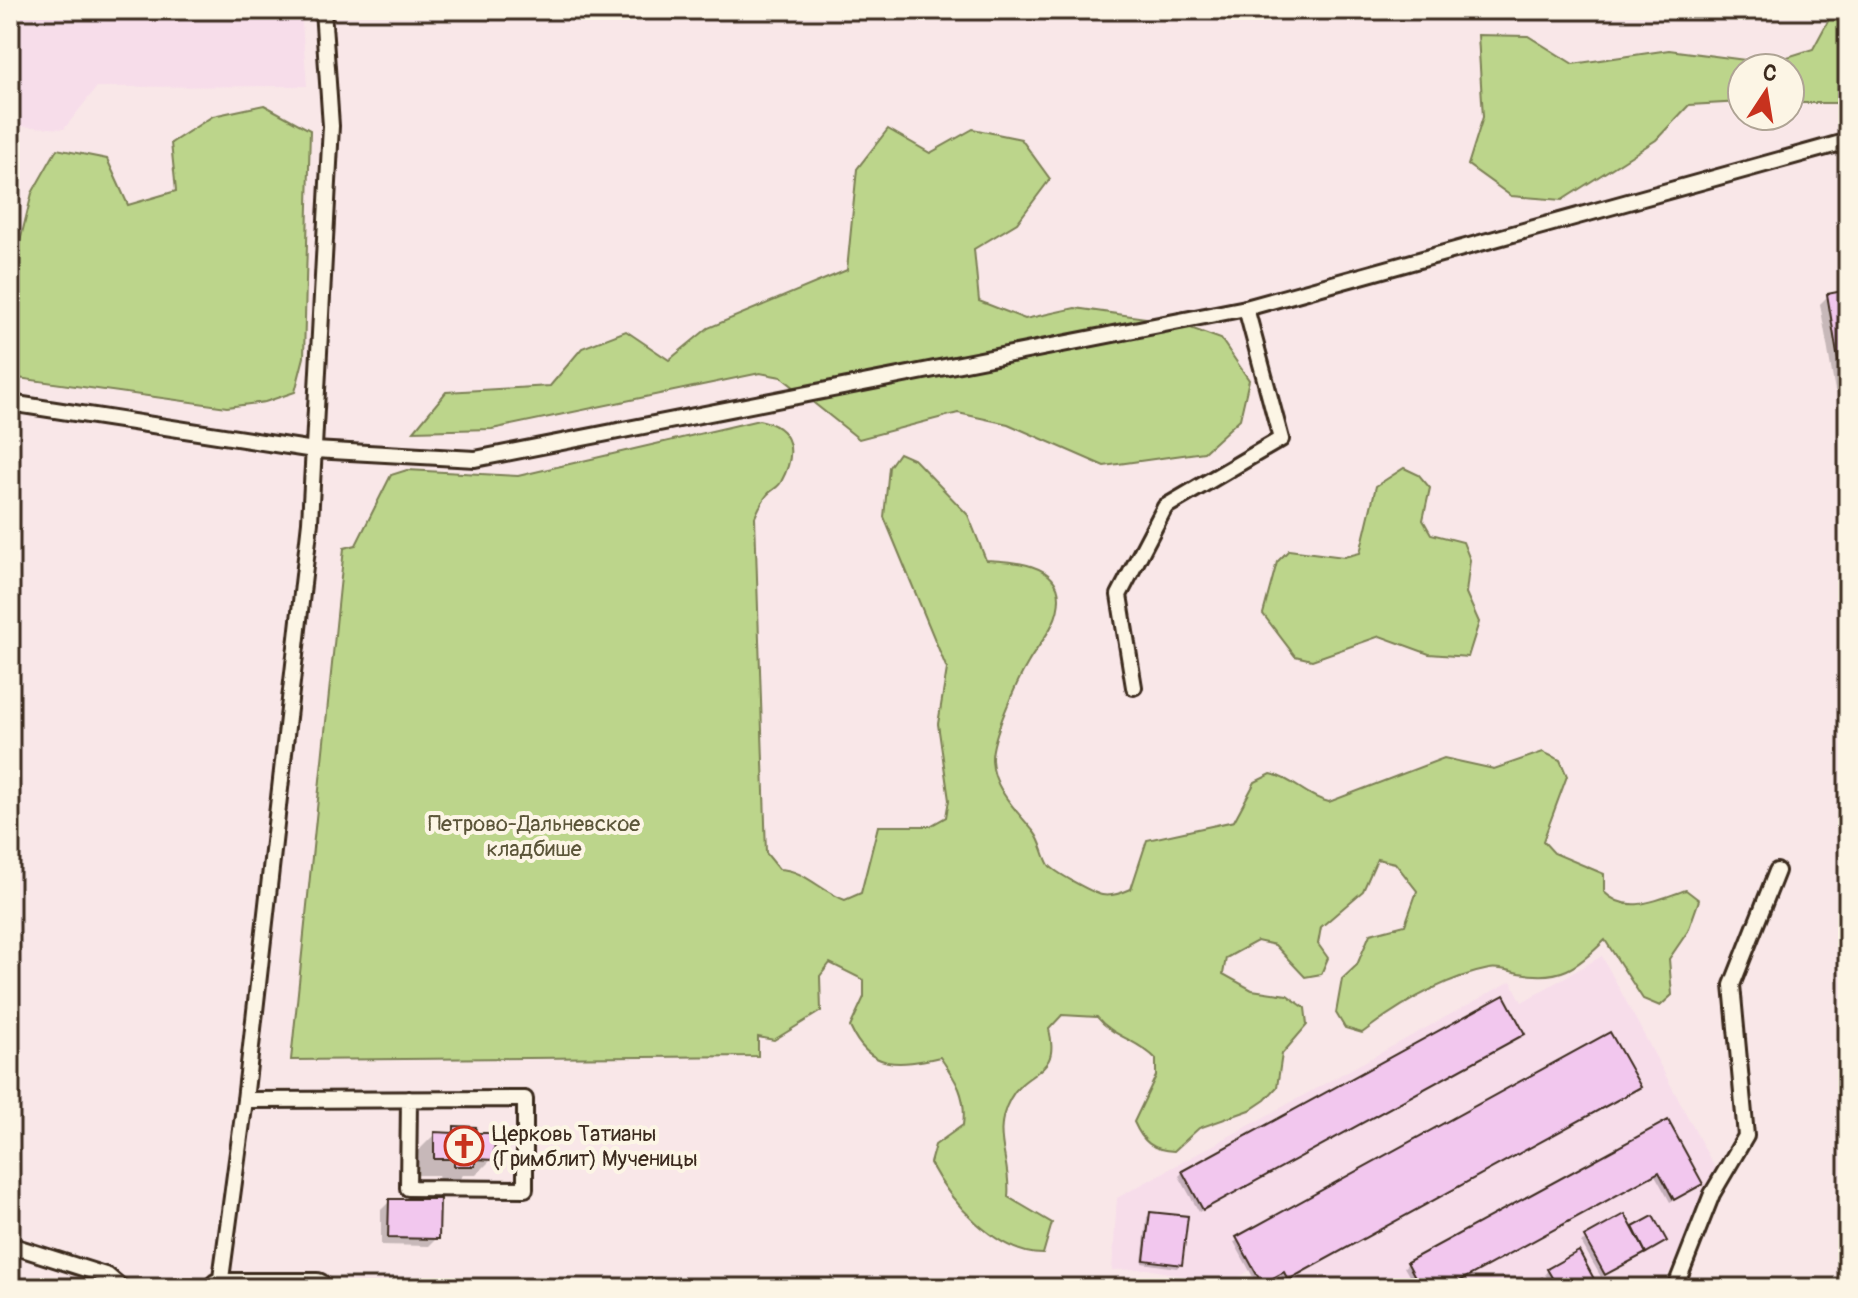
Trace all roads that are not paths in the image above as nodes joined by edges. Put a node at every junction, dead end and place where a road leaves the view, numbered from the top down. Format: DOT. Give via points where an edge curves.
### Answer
graph roads {
  1 [pos="323,10"];
  2 [pos="1848,141"];
  3 [pos="1246,308"];
  4 [pos="10,403"];
  5 [pos="314,450"];
  6 [pos="1134,687"];
  7 [pos="1777,871"];
  8 [pos="409,1099"];
  9 [pos="245,1100"];
  10 [pos="10,1245"];
  11 [pos="220,1287"];
  12 [pos="122,1288"];
  13 [pos="317,1288"];
  14 [pos="1675,1288"];
  1 -- 5 [label="lane" via="331,126"];
  2 -- 3 [label="lane"];
  3 -- 5 [label="lane" via="475,459"];
  3 -- 6 [label="lane" via="1281,439 1165,507 1119,595"];
  4 -- 5 [label="lane"];
  5 -- 9 [label="lane"];
  7 -- 14 [label="lane" via="1732,985 1746,1136 1712,1194"];
  8 -- 8 [label="lane" via="408,1188 525,1189 525,1099"];
  8 -- 9 [label="lane"];
  9 -- 11 [label="lane"];
  10 -- 12 [label="lane" via="108,1276"];
  11 -- 13 [label="street"];
}
